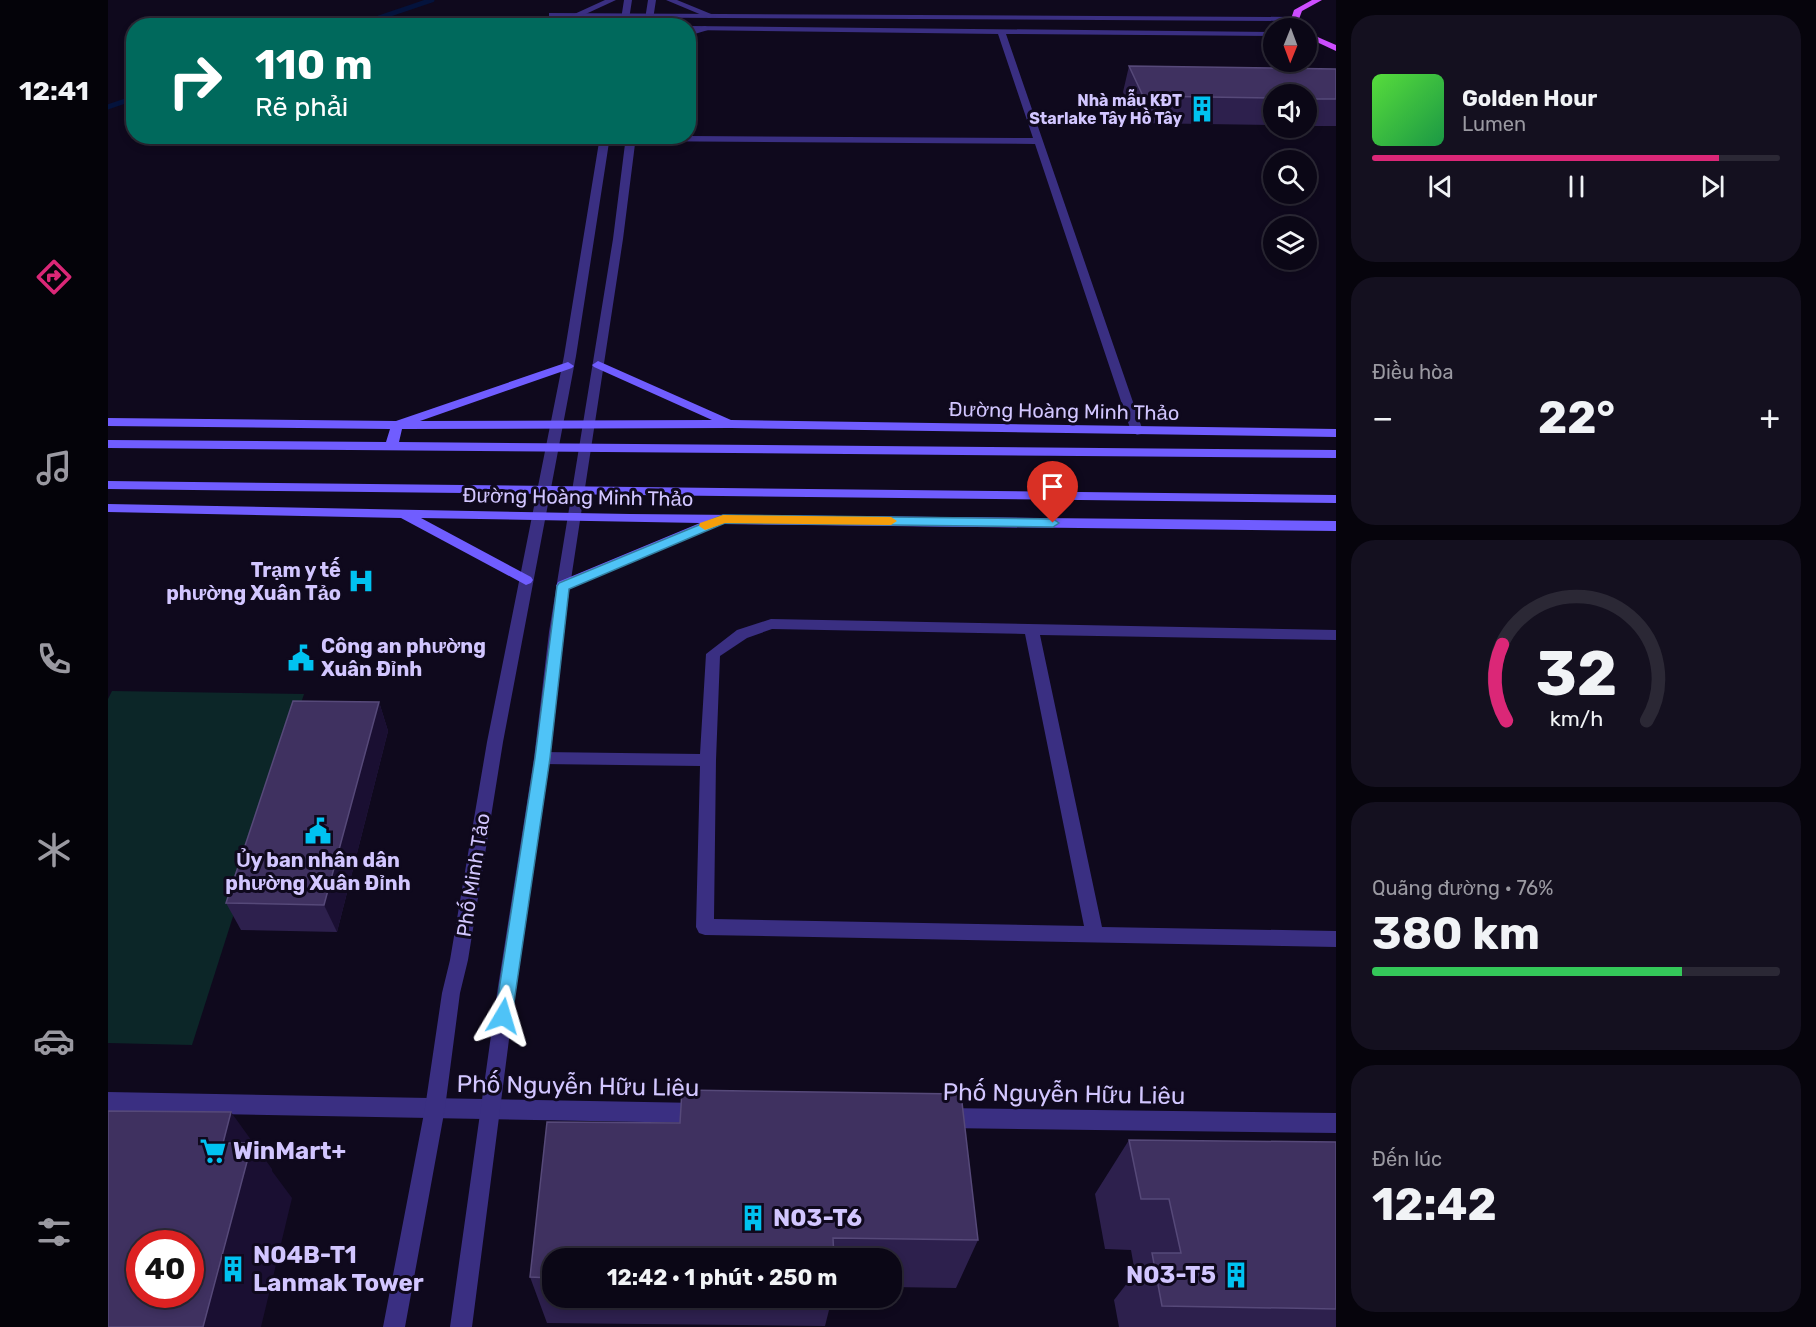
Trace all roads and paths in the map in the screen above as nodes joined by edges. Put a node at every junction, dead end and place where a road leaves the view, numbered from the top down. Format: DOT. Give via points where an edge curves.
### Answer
graph roads {
  1 [pos="612,0"];
  2 [pos="628,0"];
  3 [pos="651,0"];
  4 [pos="670,0"];
  5 [pos="1318,0"];
  6 [pos="552,15"];
  7 [pos="574,16"];
  8 [pos="626,16"];
  9 [pos="649,16"];
  10 [pos="712,16"];
  11 [pos="1295,18"];
  12 [pos="1263,19"];
  13 [pos="696,28"];
  14 [pos="705,28"];
  15 [pos="1002,30"];
  16 [pos="696,31"];
  17 [pos="1263,34"];
  18 [pos="1317,39"];
  19 [pos="1336,48"];
  20 [pos="696,138"];
  21 [pos="1037,141"];
  22 [pos="604,144"];
  23 [pos="630,144"];
  24 [pos="569,361"];
  25 [pos="598,365"];
  26 [pos="108,422"];
  27 [pos="731,424"];
  28 [pos="398,425"];
  29 [pos="556,425"];
  30 [pos="589,425"];
  31 [pos="951,429"];
  32 [pos="1137,431"];
  33 [pos="1336,433"];
  34 [pos="108,444"];
  35 [pos="392,447"];
  36 [pos="585,449"];
  37 [pos="955,450"];
  38 [pos="1336,454"];
  39 [pos="108,485"];
  40 [pos="131,486"];
  41 [pos="579,491"];
  42 [pos="724,493"];
  43 [pos="1336,500"];
  44 [pos="113,508"];
  45 [pos="401,513"];
  46 [pos="574,517"];
  47 [pos="723,519"];
  48 [pos="1336,526"];
  49 [pos="526,580"];
  50 [pos="563,586"];
  51 [pos="1031,629"];
  52 [pos="1336,635"];
  53 [pos="542,758"];
  54 [pos="708,760"];
  55 [pos="1095,934"];
  56 [pos="1336,939"];
  57 [pos="108,1102"];
  58 [pos="435,1108"];
  59 [pos="491,1109"];
  60 [pos="716,1113"];
  61 [pos="928,1118"];
  62 [pos="1336,1123"];
  63 [pos="394,1327"];
  64 [pos="461,1327"];
  1 -- 7 [label="street"];
  2 -- 8 [label="street"];
  3 -- 9 [label="street"];
  4 -- 10 [label="street"];
  5 -- 11 [label="main road" via="1298,10"];
  6 -- 7 [label="street"];
  7 -- 8 [label="street"];
  8 -- 9 [label="street"];
  9 -- 10 [label="street"];
  10 -- 12 [label="street"];
  13 -- 14 [label="street"];
  14 -- 15 [label="street"];
  14 -- 16 [label="street"];
  15 -- 17 [label="street"];
  15 -- 21 [label="street"];
  18 -- 19 [label="main road"];
  20 -- 21 [label="street"];
  21 -- 32 [label="street"];
  22 -- 24 [label="street, Phố Minh Tảo"];
  23 -- 25 [label="street"];
  24 -- 28 [label="main road"];
  24 -- 29 [label="street, Phố Minh Tảo"];
  25 -- 27 [label="main road"];
  25 -- 30 [label="street"];
  26 -- 28 [label="main road, Đường Hoàng Minh Thảo"];
  27 -- 30 [label="main road, Đường Hoàng Minh Thảo"];
  27 -- 31 [label="main road, Đường Hoàng Minh Thảo"];
  28 -- 29 [label="main road, Đường Hoàng Minh Thảo"];
  28 -- 35 [label="main road"];
  29 -- 30 [label="main road, Đường Hoàng Minh Thảo"];
  29 -- 49 [label="street, Phố Minh Tảo"];
  30 -- 36 [label="street"];
  31 -- 32 [label="main road, Đường Hoàng Minh Thảo"];
  31 -- 37 [label="main road"];
  32 -- 33 [label="main road, Đường Hoàng Minh Thảo"];
  34 -- 35 [label="main road, Đường Hoàng Minh Thảo"];
  35 -- 36 [label="main road, Đường Hoàng Minh Thảo"];
  36 -- 37 [label="main road, Đường Hoàng Minh Thảo"];
  36 -- 41 [label="street"];
  37 -- 38 [label="main road, Đường Hoàng Minh Thảo"];
  39 -- 40 [label="main road, Đường Hoàng Minh Thảo"];
  40 -- 41 [label="main road, Đường Hoàng Minh Thảo"];
  40 -- 44 [label="main road"];
  41 -- 42 [label="main road, Đường Hoàng Minh Thảo"];
  41 -- 46 [label="street"];
  42 -- 43 [label="main road, Đường Hoàng Minh Thảo"];
  42 -- 47 [label="main road"];
  44 -- 45 [label="main road, Đường Hoàng Minh Thảo"];
  45 -- 46 [label="main road, Đường Hoàng Minh Thảo"];
  45 -- 49 [label="main road"];
  46 -- 47 [label="main road, Đường Hoàng Minh Thảo"];
  46 -- 50 [label="street"];
  47 -- 48 [label="main road, Đường Hoàng Minh Thảo"];
  47 -- 50 [label="main road"];
  49 -- 58 [label="street, Phố Minh Tảo" via="451,993"];
  50 -- 53 [label="street"];
  51 -- 52 [label="street"];
  51 -- 54 [label="street" via="771,624 742,634 713,654"];
  51 -- 55 [label="street"];
  53 -- 54 [label="street"];
  53 -- 59 [label="street"];
  54 -- 55 [label="street" via="705,927"];
  55 -- 56 [label="street"];
  57 -- 58 [label="street, Phố Nguyễn Hữu Liêu"];
  58 -- 59 [label="street, Phố Nguyễn Hữu Liêu"];
  58 -- 63 [label="street, Phố Minh Tảo"];
  59 -- 60 [label="street, Phố Nguyễn Hữu Liêu"];
  59 -- 64 [label="street"];
  61 -- 62 [label="street, Phố Nguyễn Hữu Liêu"];
}
